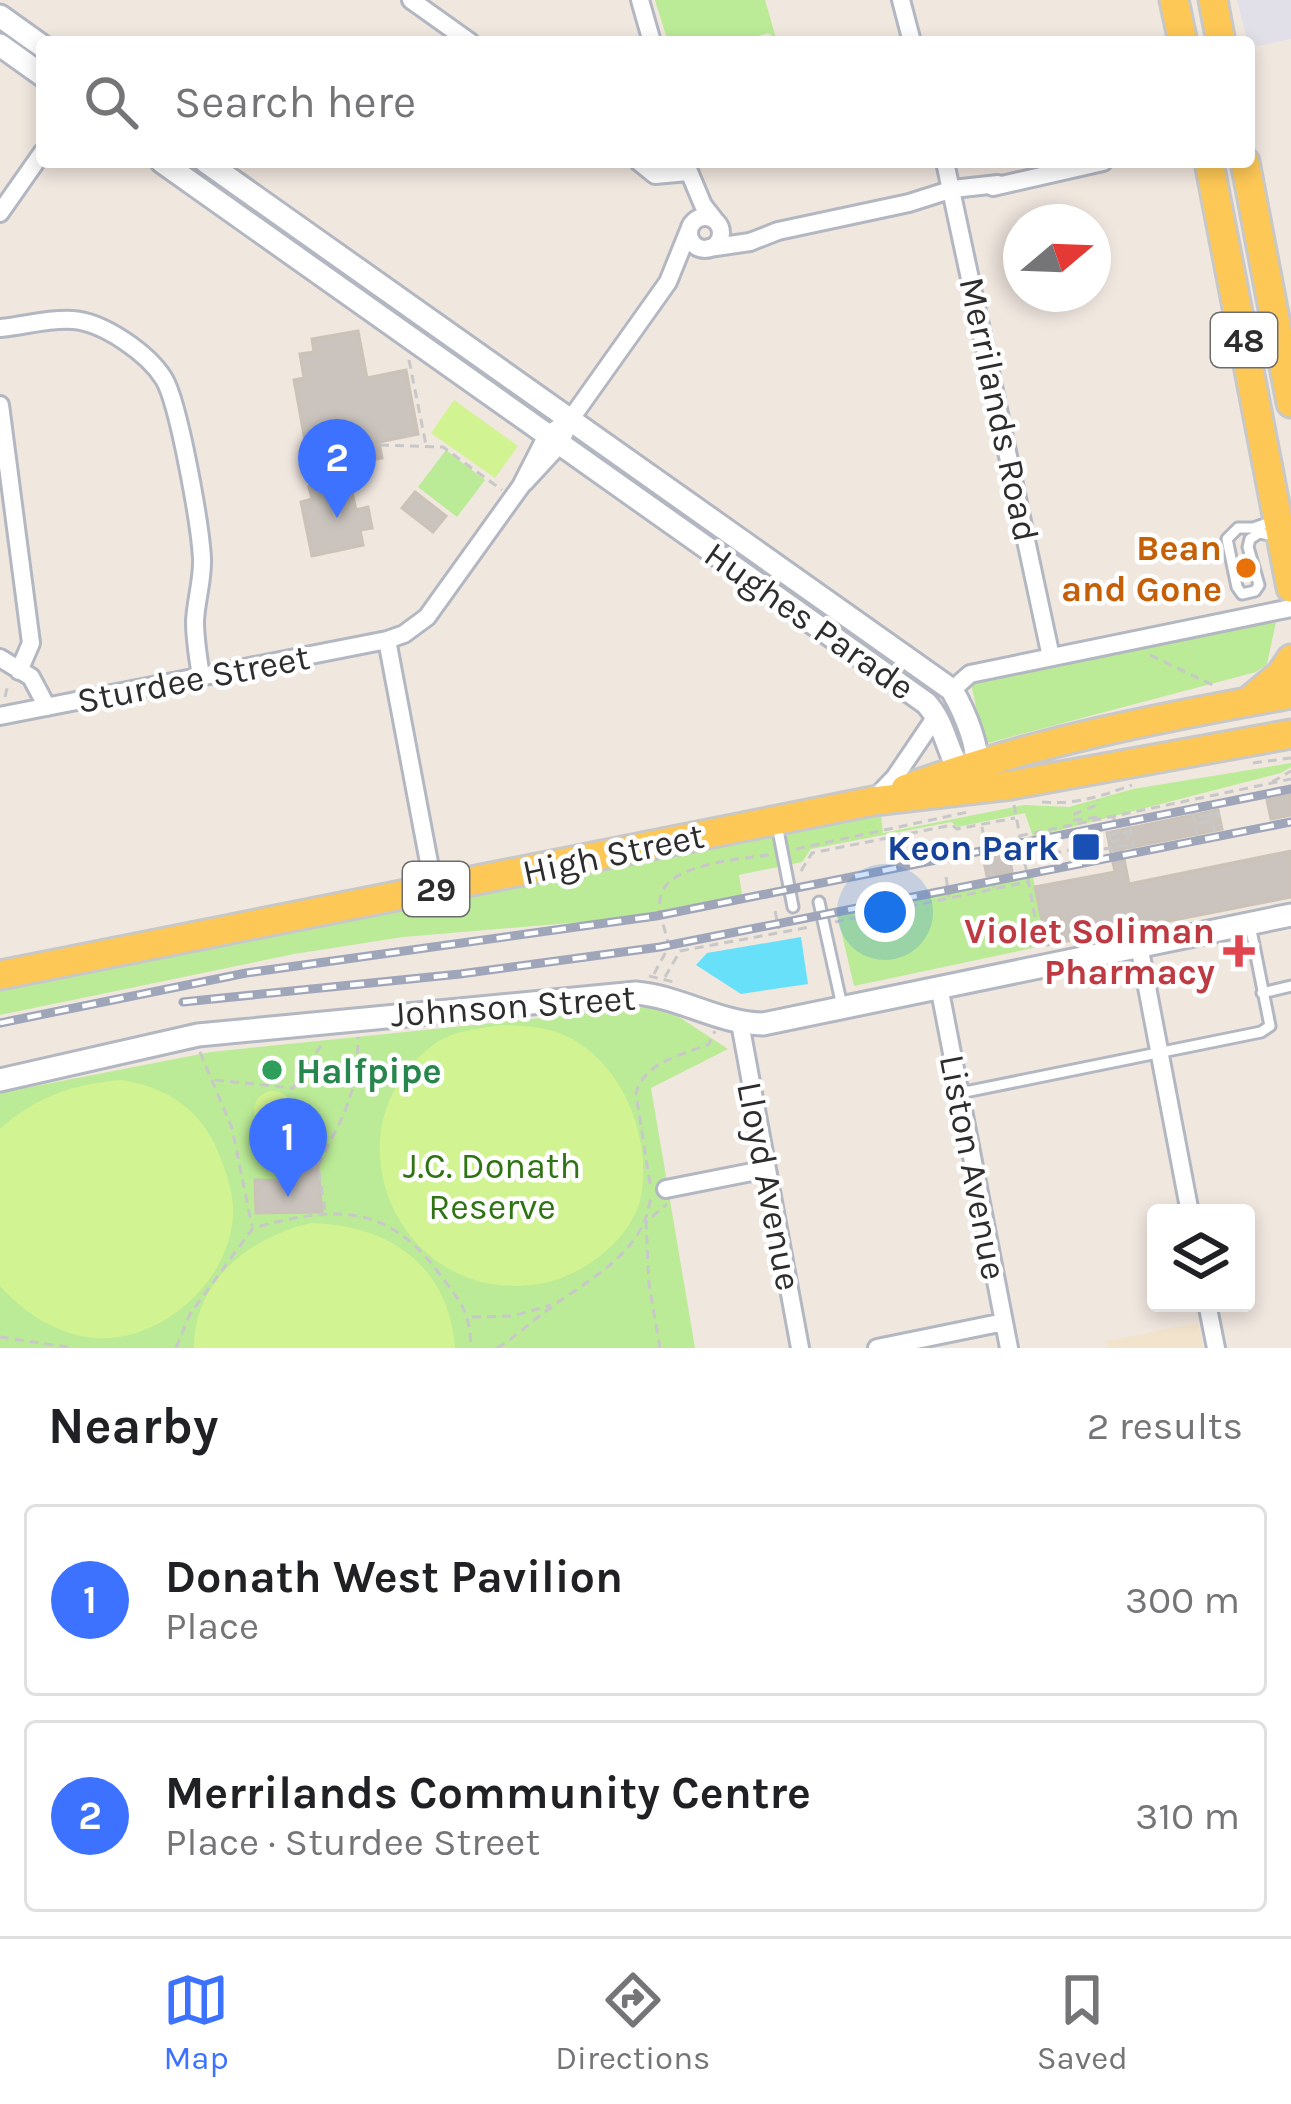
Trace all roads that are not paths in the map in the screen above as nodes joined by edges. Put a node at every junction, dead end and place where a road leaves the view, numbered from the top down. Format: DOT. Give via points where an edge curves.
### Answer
graph roads {
  1 [pos="411,0"];
  2 [pos="640,0"];
  3 [pos="901,0"];
  4 [pos="1174,0"];
  5 [pos="1213,0"];
  6 [pos="0,16"];
  7 [pos="462,36"];
  8 [pos="650,36"];
  9 [pos="910,36"];
  10 [pos="1182,36"];
  11 [pos="1220,36"];
  12 [pos="36,42"];
  13 [pos="0,44"];
  14 [pos="36,71"];
  15 [pos="36,162"];
  16 [pos="170,168"];
  17 [pos="215,168"];
  18 [pos="647,168"];
  19 [pos="683,168"];
  20 [pos="687,168"];
  21 [pos="687,168"];
  22 [pos="947,168"];
  23 [pos="1074,168"];
  24 [pos="1210,168"];
  25 [pos="1246,168"];
  26 [pos="954,194"];
  27 [pos="0,214"];
  28 [pos="716,220"];
  29 [pos="689,229"];
  30 [pos="778,231"];
  31 [pos="708,249"];
  32 [pos="668,282"];
  33 [pos="406,303"];
  34 [pos="391,325"];
  35 [pos="0,328"];
  36 [pos="1291,404"];
  37 [pos="0,405"];
  38 [pos="570,420"];
  39 [pos="554,440"];
  40 [pos="1283,532"];
  41 [pos="1291,588"];
  42 [pos="1291,608"];
  43 [pos="386,640"];
  44 [pos="901,653"];
  45 [pos="1051,657"];
  46 [pos="0,658"];
  47 [pos="1291,659"];
  48 [pos="887,674"];
  49 [pos="16,676"];
  50 [pos="201,676"];
  51 [pos="952,690"];
  52 [pos="1291,694"];
  53 [pos="1247,701"];
  54 [pos="3,707"];
  55 [pos="46,707"];
  56 [pos="21,712"];
  57 [pos="937,715"];
  58 [pos="1291,734"];
  59 [pos="972,789"];
  60 [pos="872,801"];
  61 [pos="776,819"];
  62 [pos="434,889"];
  63 [pos="819,902"];
  64 [pos="793,907"];
  65 [pos="1291,915"];
  66 [pos="1250,924"];
  67 [pos="1139,945"];
  68 [pos="0,976"];
  69 [pos="939,986"];
  70 [pos="1291,986"];
  71 [pos="1262,992"];
  72 [pos="842,1006"];
  73 [pos="740,1023"];
  74 [pos="1159,1054"];
  75 [pos="4,1076"];
  76 [pos="961,1093"];
  77 [pos="767,1169"];
  78 [pos="668,1196"];
  79 [pos="1188,1204"];
  80 [pos="1209,1312"];
  81 [pos="1004,1322"];
  82 [pos="800,1348"];
  83 [pos="877,1348"];
  84 [pos="1009,1348"];
  85 [pos="1216,1348"];
  1 -- 7 [label="street"];
  2 -- 8 [label="street"];
  3 -- 9 [label="street"];
  4 -- 10 [label="main road"];
  5 -- 11 [label="main road"];
  6 -- 12 [label="street"];
  13 -- 14 [label="street"];
  15 -- 27 [label="street"];
  16 -- 34 [label="street, Hughes Parade"];
  17 -- 33 [label="street, Hughes Parade"];
  18 -- 19 [label="street" via="655,175"];
  20 -- 28 [label="street"];
  21 -- 29 [label="street"];
  22 -- 26 [label="street, Merrilands Road"];
  23 -- 26 [label="street"];
  24 -- 40 [label="main road, 48"];
  25 -- 36 [label="main road, 48"];
  26 -- 30 [label="street"];
  26 -- 45 [label="street, Merrilands Road"];
  28 -- 29 [label="street" via="700,217"];
  28 -- 30 [label="street"];
  28 -- 31 [label="street" via="721,237"];
  29 -- 31 [label="street" via="694,244"];
  29 -- 32 [label="street"];
  30 -- 31 [label="street"];
  31 -- 32 [label="street"];
  32 -- 38 [label="street"];
  33 -- 34 [label="street"];
  33 -- 38 [label="street, Hughes Parade"];
  34 -- 39 [label="street, Hughes Parade"];
  35 -- 50 [label="street" via="73,320 97,326 165,380 200,542"];
  37 -- 49 [label="street" via="31,644"];
  38 -- 39 [label="street"];
  38 -- 44 [label="street, Hughes Parade"];
  39 -- 43 [label="street" via="427,616"];
  39 -- 48 [label="street, Hughes Parade"];
  40 -- 40 [label="lane" via="1250,538 1259,585 1242,594 1227,538 1238,528"];
  40 -- 41 [label="main road, 48"];
  42 -- 45 [label="street"];
  43 -- 50 [label="street, Sturdee Street"];
  43 -- 62 [label="street"];
  44 -- 48 [label="street"];
  44 -- 51 [label="street, Hughes Parade"];
  45 -- 51 [label="street" via="970,674"];
  46 -- 49 [label="street"];
  47 -- 53 [label="main road"];
  48 -- 57 [label="street, Hughes Parade"];
  49 -- 55 [label="street" via="38,685"];
  49 -- 56 [label="street" via="26,686"];
  50 -- 55 [label="street, Sturdee Street"];
  51 -- 59 [label="street, Hughes Parade"];
  52 -- 53 [label="main road, High Street / 29"];
  53 -- 59 [label="main road, High Street / 29" via="1086,737"];
  54 -- 56 [label="street, Sturdee Street"];
  55 -- 56 [label="street, Sturdee Street"];
  57 -- 59 [label="street, Hughes Parade"];
  57 -- 60 [label="street"];
  58 -- 59 [label="main road, High Street / 29"];
  59 -- 60 [label="main road, High Street / 29"];
  60 -- 61 [label="main road, High Street / 29"];
  61 -- 62 [label="main road, High Street / 29"];
  61 -- 64 [label="lane"];
  62 -- 68 [label="main road, High Street / 29"];
  63 -- 72 [label="lane"];
  65 -- 66 [label="street, Johnson Street"];
  66 -- 67 [label="street, Johnson Street"];
  66 -- 71 [label="lane"];
  67 -- 69 [label="street, Johnson Street"];
  67 -- 74 [label="street"];
  69 -- 72 [label="street, Johnson Street"];
  69 -- 76 [label="street, Liston Avenue"];
  70 -- 71 [label="lane"];
  71 -- 74 [label="lane" via="1270,1026 1261,1032"];
  72 -- 73 [label="street, Johnson Street"];
  73 -- 75 [label="street, Johnson Street" via="636,993 198,1035"];
  73 -- 77 [label="street, Lloyd Avenue"];
  74 -- 76 [label="lane"];
  74 -- 79 [label="street"];
  76 -- 81 [label="street, Liston Avenue"];
  77 -- 78 [label="street"];
  77 -- 82 [label="street, Lloyd Avenue"];
  80 -- 85 [label="street"];
  81 -- 83 [label="street"];
  81 -- 84 [label="street, Liston Avenue"];
}
